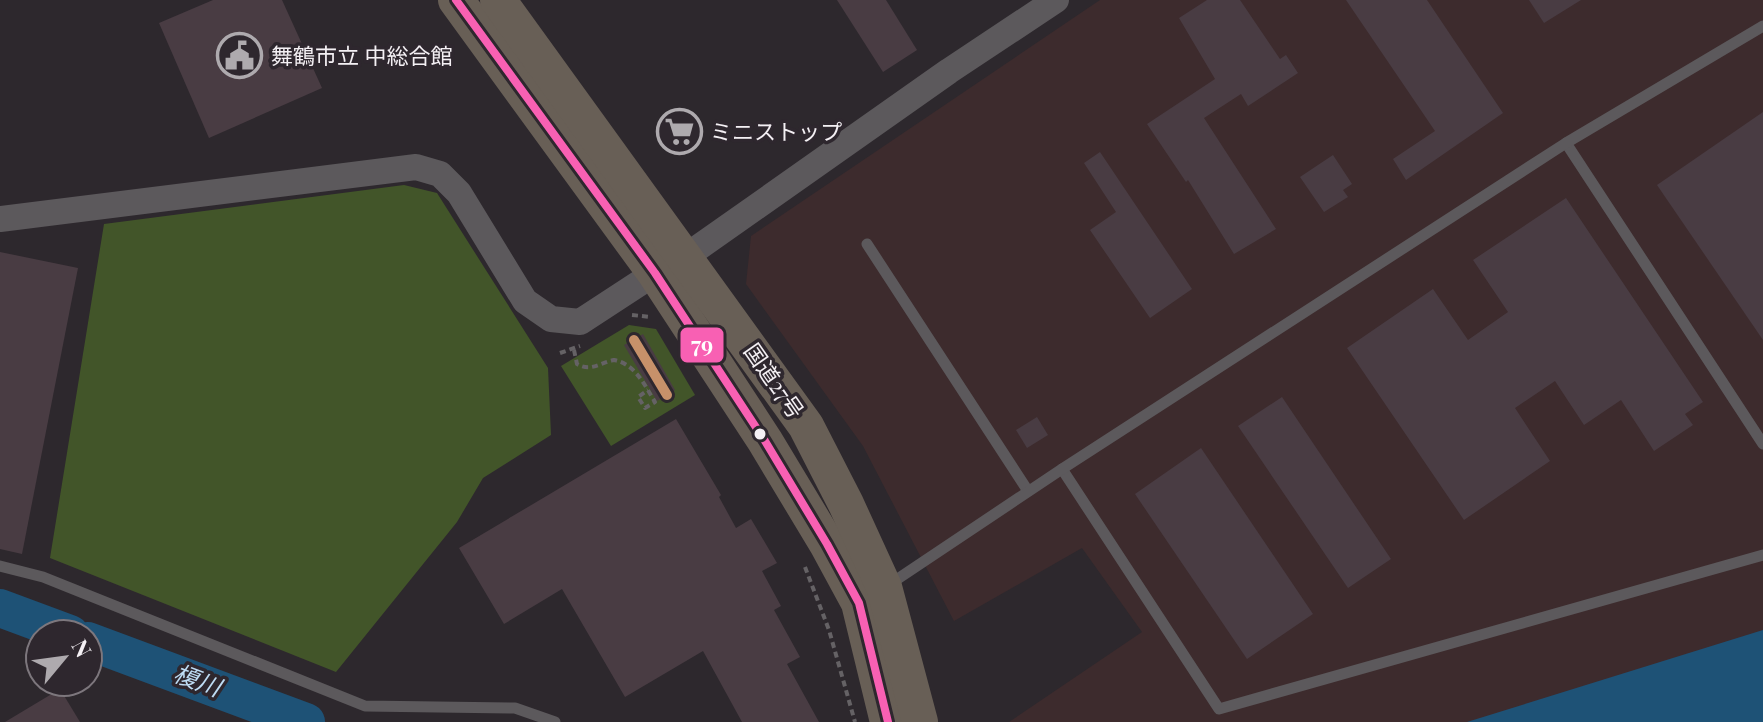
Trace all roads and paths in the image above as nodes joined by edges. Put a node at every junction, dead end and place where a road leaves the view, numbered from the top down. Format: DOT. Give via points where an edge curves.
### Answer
graph roads {
  1 [pos="456,0"];
  2 [pos="498,0"];
  3 [pos="1056,0"];
  4 [pos="1763,26"];
  5 [pos="1566,143"];
  6 [pos="0,219"];
  7 [pos="867,244"];
  8 [pos="670,265"];
  9 [pos="629,315"];
  10 [pos="658,318"];
  11 [pos="585,343"];
  12 [pos="574,350"];
  13 [pos="560,353"];
  14 [pos="648,390"];
  15 [pos="1763,444"];
  16 [pos="1062,469"];
  17 [pos="1028,491"];
  18 [pos="1763,555"];
  19 [pos="802,560"];
  20 [pos="0,566"];
  21 [pos="872,595"];
  22 [pos="555,722"];
  23 [pos="855,722"];
  24 [pos="888,722"];
  25 [pos="920,722"];
  1 -- 8 [label="highway, 国道27号"];
  2 -- 8 [label="highway, 国道27号"];
  3 -- 8 [label="street"];
  4 -- 5 [label="lane"];
  5 -- 15 [label="lane"];
  5 -- 16 [label="lane"];
  6 -- 8 [label="street" via="416,167 440,174 459,193 525,301 551,319 580,322"];
  7 -- 17 [label="lane"];
  8 -- 21 [label="highway, 国道27号" via="806,426 846,504"];
  9 -- 10 [label="path"];
  11 -- 12 [label="path"];
  12 -- 13 [label="path"];
  12 -- 14 [label="path" via="577,364 584,368 614,360 631,366"];
  14 -- 14 [label="path" via="655,402 645,408 638,397"];
  16 -- 17 [label="lane"];
  16 -- 18 [label="lane" via="1219,709"];
  17 -- 21 [label="lane"];
  19 -- 23 [label="path"];
  20 -- 22 [label="lane" via="43,577 365,706 515,708"];
  21 -- 24 [label="highway, 国道27号"];
  21 -- 25 [label="highway, 国道27号"];
}
